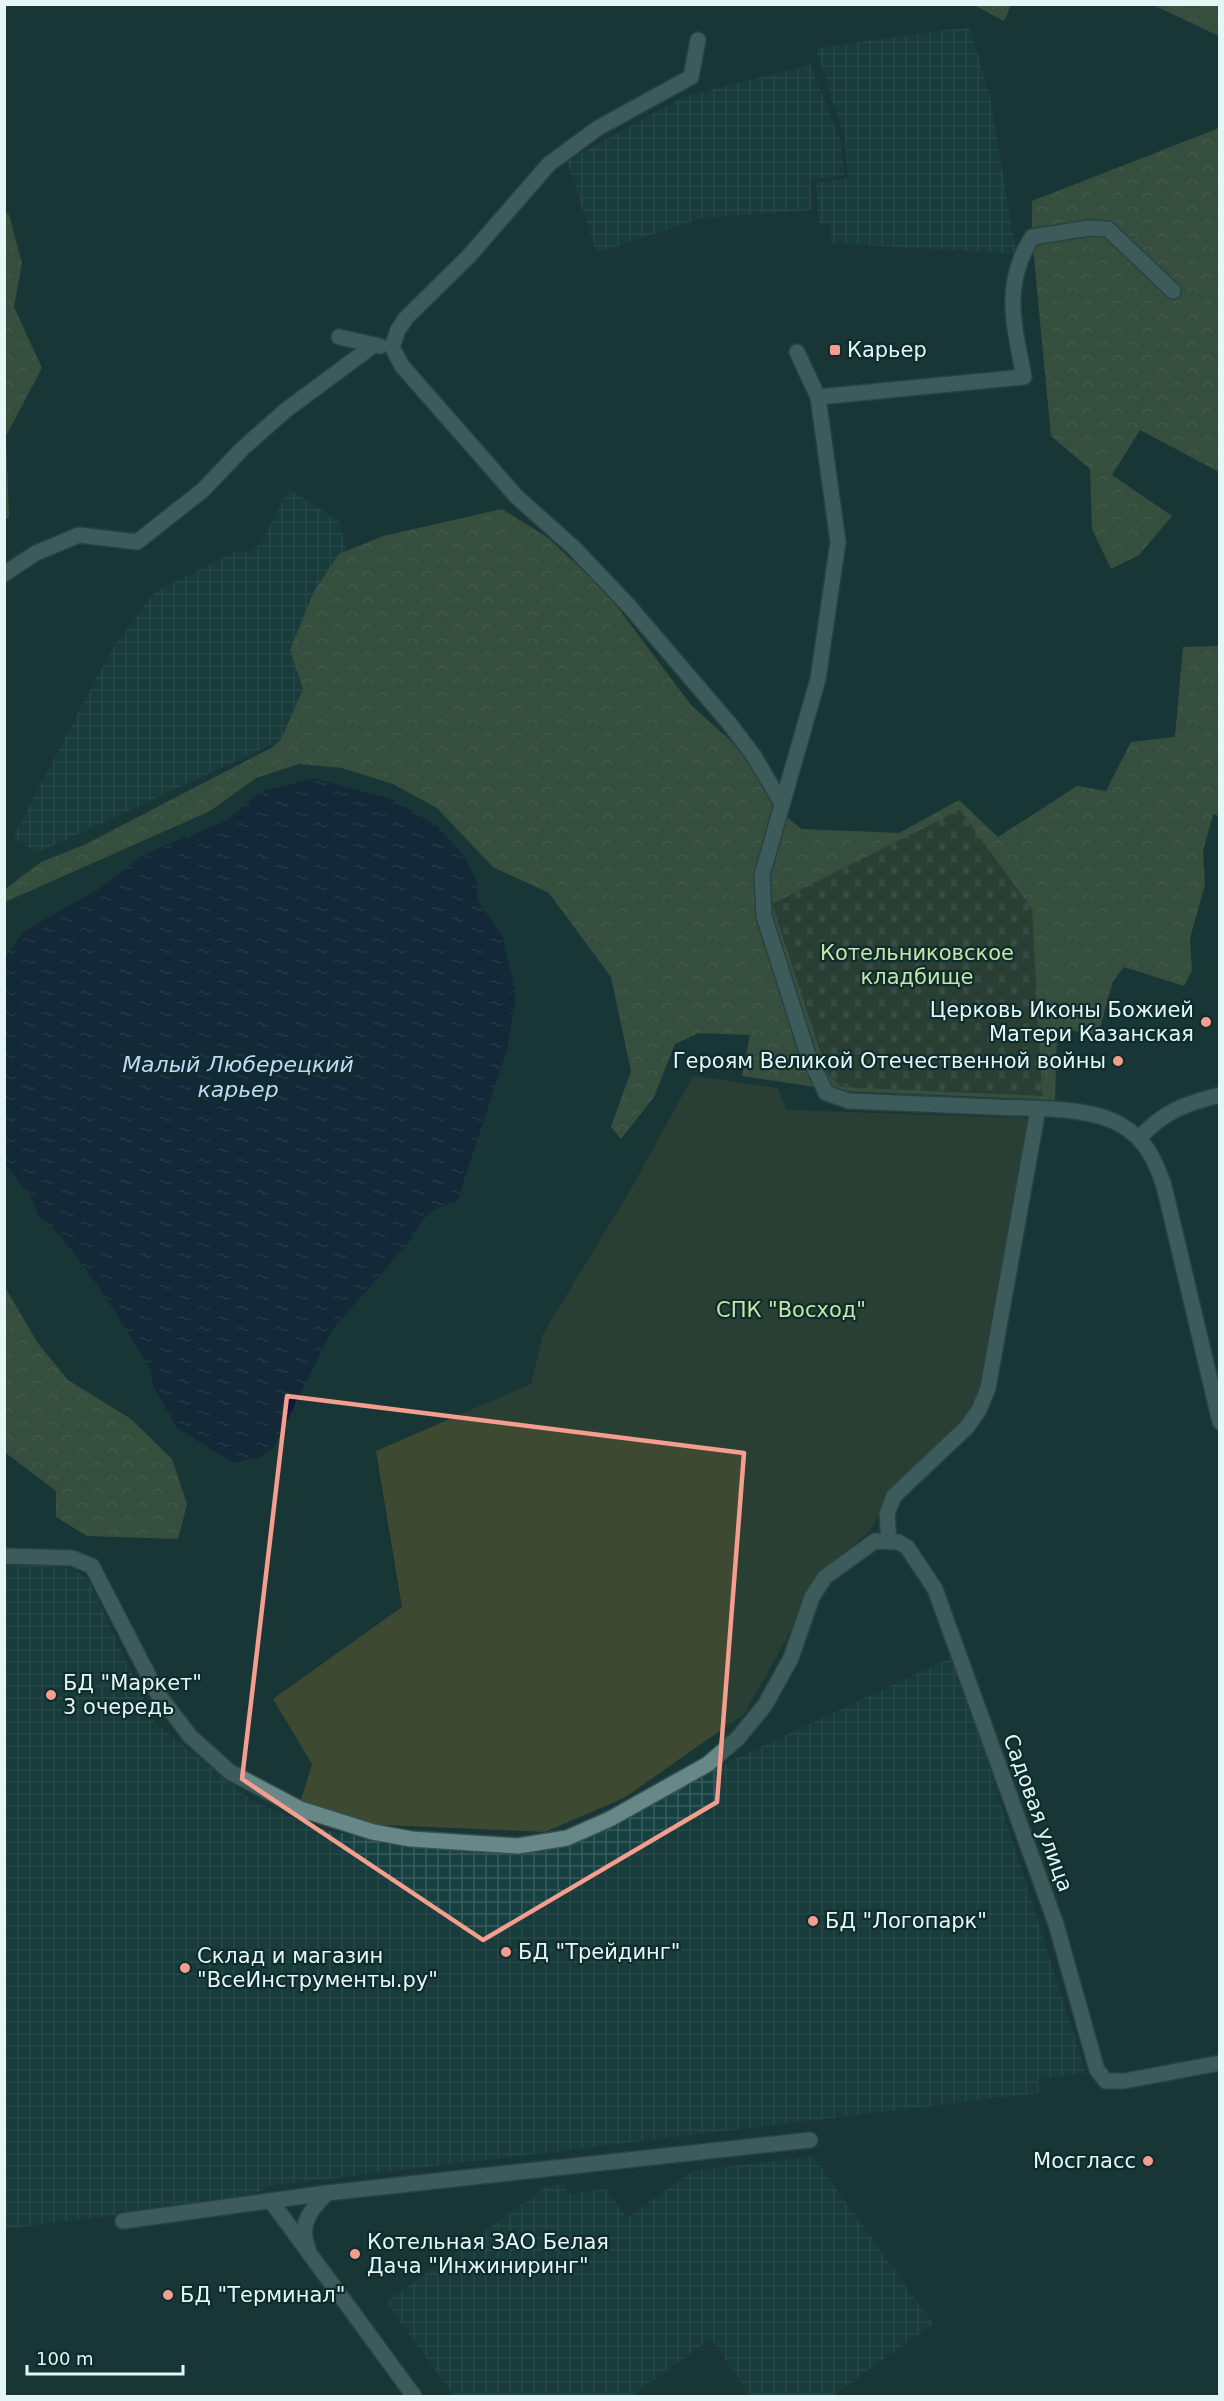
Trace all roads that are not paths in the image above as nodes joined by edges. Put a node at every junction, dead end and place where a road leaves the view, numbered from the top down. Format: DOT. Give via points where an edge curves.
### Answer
graph roads {
  1 [pos="698,40"];
  2 [pos="1173,291"];
  3 [pos="339,337"];
  4 [pos="374,345"];
  5 [pos="392,347"];
  6 [pos="797,352"];
  7 [pos="818,397"];
  8 [pos="4,574"];
  9 [pos="782,804"];
  10 [pos="1220,1095"];
  11 [pos="1038,1109"];
  12 [pos="1139,1138"];
  13 [pos="1220,1422"];
  14 [pos="889,1541"];
  15 [pos="4,1556"];
  16 [pos="1220,2063"];
  17 [pos="810,2140"];
  18 [pos="327,2193"];
  19 [pos="271,2202"];
  20 [pos="123,2221"];
  21 [pos="311,2257"];
  22 [pos="414,2397"];
  1 -- 5 [label="street" via="691,77 598,128 549,164 469,256 406,318"];
  2 -- 7 [label="street" via="1108,229 1032,237 1013,279 1014,317 1024,377"];
  3 -- 4 [label="street"];
  4 -- 5 [label="street"];
  4 -- 8 [label="street" via="286,410 203,490 137,542 79,536 36,553"];
  5 -- 9 [label="street" via="402,366 507,486 629,606 735,731"];
  6 -- 7 [label="street"];
  7 -- 9 [label="street" via="838,542 818,680"];
  9 -- 11 [label="street" via="762,875 764,916 808,1055 826,1093 849,1101"];
  10 -- 12 [label="street" via="1163,1115"];
  11 -- 12 [label="street" via="1099,1117 1119,1124"];
  11 -- 14 [label="street" via="988,1388 967,1426 894,1496 887,1514"];
  12 -- 13 [label="street" via="1153,1156 1164,1186"];
  14 -- 15 [label="street" via="875,1540 825,1577 812,1597 792,1658 765,1705 738,1738 708,1764 610,1819 567,1838 518,1846 411,1839 373,1832 300,1809 230,1772 190,1736 158,1694 92,1566 72,1558"];
  14 -- 16 [label="street, Садовая улица" via="907,1547 935,1589 1056,1924 1097,2070 1106,2081 1124,2081"];
  17 -- 18 [label="street"];
  18 -- 19 [label="street"];
  18 -- 21 [label="street" via="307,2219 304,2232"];
  19 -- 20 [label="street"];
  19 -- 21 [label="street"];
  21 -- 22 [label="street"];
}
